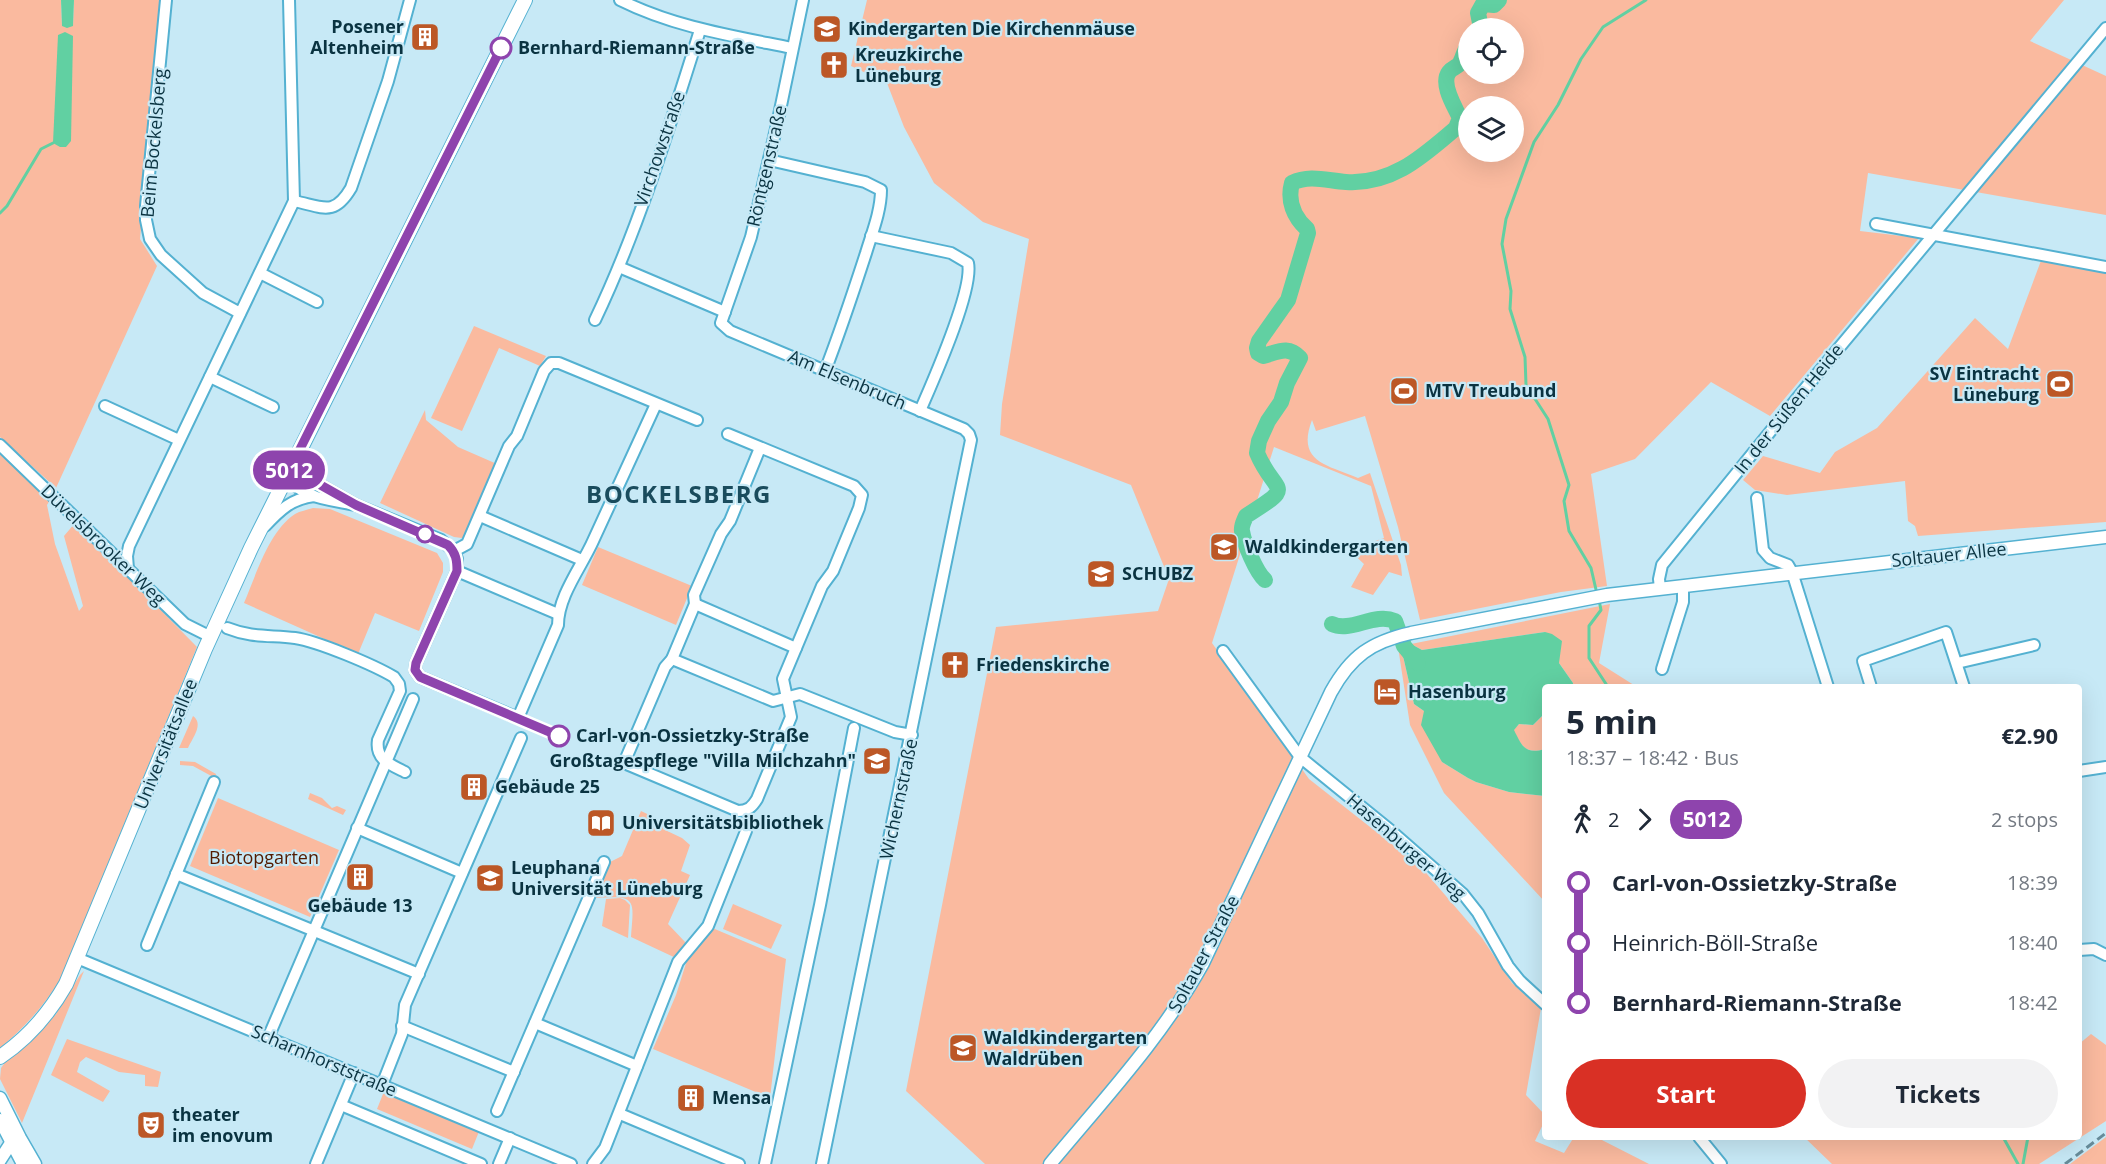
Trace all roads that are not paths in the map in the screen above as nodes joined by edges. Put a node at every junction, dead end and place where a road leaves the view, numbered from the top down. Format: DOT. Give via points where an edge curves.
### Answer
graph roads {
  1 [pos="166,0"];
  2 [pos="289,0"];
  3 [pos="410,0"];
  4 [pos="525,0"];
  5 [pos="802,0"];
  6 [pos="624,1"];
  7 [pos="2106,28"];
  8 [pos="700,30"];
  9 [pos="792,48"];
  10 [pos="769,160"];
  11 [pos="294,201"];
  12 [pos="1876,224"];
  13 [pos="1933,234"];
  14 [pos="871,236"];
  15 [pos="619,267"];
  16 [pos="2106,267"];
  17 [pos="260,273"];
  18 [pos="317,302"];
  19 [pos="725,312"];
  20 [pos="240,313"];
  21 [pos="595,320"];
  22 [pos="725,328"];
  23 [pos="825,371"];
  24 [pos="210,377"];
  25 [pos="656,404"];
  26 [pos="105,406"];
  27 [pos="273,407"];
  28 [pos="920,411"];
  29 [pos="697,420"];
  30 [pos="728,434"];
  31 [pos="969,434"];
  32 [pos="179,440"];
  33 [pos="0,445"];
  34 [pos="760,448"];
  35 [pos="289,471"];
  36 [pos="315,495"];
  37 [pos="1756,498"];
  38 [pos="356,505"];
  39 [pos="480,516"];
  40 [pos="259,532"];
  41 [pos="2106,537"];
  42 [pos="454,551"];
  43 [pos="582,560"];
  44 [pos="128,569"];
  45 [pos="457,571"];
  46 [pos="1792,572"];
  47 [pos="1683,586"];
  48 [pos="1660,589"];
  49 [pos="695,604"];
  50 [pos="558,614"];
  51 [pos="227,628"];
  52 [pos="211,636"];
  53 [pos="2034,645"];
  54 [pos="796,648"];
  55 [pos="1223,651"];
  56 [pos="672,659"];
  57 [pos="1957,663"];
  58 [pos="1662,669"];
  59 [pos="415,670"];
  60 [pos="399,684"];
  61 [pos="1827,684"];
  62 [pos="1870,684"];
  63 [pos="1963,684"];
  64 [pos="787,698"];
  65 [pos="413,699"];
  66 [pos="854,728"];
  67 [pos="912,735"];
  68 [pos="521,738"];
  69 [pos="1300,757"];
  70 [pos="385,762"];
  71 [pos="2106,767"];
  72 [pos="2082,771"];
  73 [pos="405,772"];
  74 [pos="214,782"];
  75 [pos="357,828"];
  76 [pos="746,831"];
  77 [pos="604,862"];
  78 [pos="462,873"];
  79 [pos="177,874"];
  80 [pos="314,930"];
  81 [pos="147,945"];
  82 [pos="2082,949"];
  83 [pos="2106,955"];
  84 [pos="77,958"];
  85 [pos="418,974"];
  86 [pos="1542,1001"];
  87 [pos="535,1023"];
  88 [pos="402,1026"];
  89 [pos="268,1038"];
  90 [pos="0,1057"];
  91 [pos="637,1066"];
  92 [pos="514,1072"];
  93 [pos="354,1073"];
  94 [pos="382,1085"];
  95 [pos="0,1098"];
  96 [pos="341,1105"];
  97 [pos="497,1111"];
  98 [pos="620,1114"];
  99 [pos="0,1120"];
  100 [pos="510,1138"];
  101 [pos="1701,1140"];
  102 [pos="10,1143"];
  103 [pos="0,1160"];
  104 [pos="23,1164"];
  105 [pos="35,1164"];
  106 [pos="316,1164"];
  107 [pos="481,1164"];
  108 [pos="499,1164"];
  109 [pos="571,1164"];
  110 [pos="593,1164"];
  111 [pos="739,1164"];
  112 [pos="765,1164"];
  113 [pos="822,1164"];
  114 [pos="1050,1164"];
  115 [pos="1721,1164"];
  1 -- 20 [label="street, Beim Bockelsberg" via="146,206 150,239 189,282"];
  2 -- 11 [label="street"];
  3 -- 11 [label="street" via="388,81 347,194 330,207"];
  4 -- 35 [label="main road, Universitätsallee"];
  5 -- 9 [label="street, Röntgenstraße"];
  6 -- 8 [label="street" via="651,15"];
  7 -- 13 [label="street, In der Süßen Heide"];
  8 -- 9 [label="street"];
  8 -- 15 [label="street, Virchowstraße"];
  9 -- 10 [label="street, Röntgenstraße"];
  10 -- 14 [label="street" via="880,188"];
  10 -- 19 [label="street, Röntgenstraße" via="751,237"];
  11 -- 17 [label="street"];
  12 -- 13 [label="street"];
  13 -- 16 [label="street"];
  13 -- 48 [label="street, In der Süßen Heide" via="1662,565"];
  14 -- 23 [label="street"];
  14 -- 28 [label="street" via="942,250 959,256 970,270 945,354"];
  15 -- 19 [label="street"];
  15 -- 21 [label="street, Virchowstraße"];
  17 -- 18 [label="street"];
  17 -- 20 [label="street"];
  19 -- 22 [label="street, Röntgenstraße" via="721,322"];
  20 -- 24 [label="street"];
  22 -- 23 [label="street, Am Elsenbruch"];
  23 -- 28 [label="street, Am Elsenbruch"];
  24 -- 27 [label="street"];
  24 -- 32 [label="street"];
  25 -- 29 [label="street"];
  25 -- 39 [label="street" via="551,363 509,446"];
  25 -- 43 [label="street"];
  26 -- 32 [label="street"];
  28 -- 31 [label="street, Am Elsenbruch"];
  30 -- 34 [label="street"];
  31 -- 67 [label="street, Wichernstraße" via="968,465"];
  32 -- 44 [label="street" via="129,546"];
  33 -- 44 [label="street, Düvelsbrooker Weg"];
  34 -- 49 [label="street" via="694,595"];
  34 -- 54 [label="street" via="854,486 862,495 833,571 822,586"];
  35 -- 36 [label="street" via="294,486"];
  35 -- 38 [label="street"];
  35 -- 40 [label="main road, Universitätsallee"];
  36 -- 38 [label="street"];
  36 -- 40 [label="street, Universitätsallee" via="281,508"];
  37 -- 46 [label="street" via="1763,550 1770,558 1788,565"];
  38 -- 42 [label="street" via="441,540"];
  39 -- 42 [label="street" via="467,544"];
  39 -- 43 [label="street"];
  40 -- 52 [label="main road, Universitätsallee"];
  41 -- 46 [label="street, Soltauer Allee"];
  42 -- 45 [label="street"];
  43 -- 50 [label="street"];
  44 -- 52 [label="street, Düvelsbrooker Weg" via="185,624"];
  45 -- 50 [label="street"];
  45 -- 59 [label="street"];
  46 -- 47 [label="street, Soltauer Allee"];
  46 -- 61 [label="street"];
  47 -- 48 [label="street, Soltauer Allee"];
  47 -- 58 [label="street" via="1683,602"];
  48 -- 69 [label="street, Soltauer Allee" via="1592,598 1396,636 1366,649 1341,674"];
  49 -- 54 [label="street"];
  49 -- 56 [label="street"];
  50 -- 59 [label="street" via="558,625 518,718 420,677"];
  51 -- 60 [label="street" via="255,637 297,638 315,643 387,673"];
  52 -- 84 [label="main road, Universitätsallee"];
  53 -- 57 [label="street"];
  54 -- 64 [label="street" via="783,679"];
  55 -- 69 [label="street, Hasenburger Weg"];
  56 -- 64 [label="street" via="773,701"];
  56 -- 64 [label="street" via="665,667 624,763 738,811 752,807 757,799 791,717"];
  57 -- 62 [label="street" via="1946,632 1863,661"];
  57 -- 63 [label="street"];
  59 -- 60 [label="street"];
  60 -- 70 [label="street" via="400,691 378,740 377,748"];
  64 -- 67 [label="street" via="800,694 895,732"];
  65 -- 70 [label="street"];
  66 -- 112 [label="street"];
  67 -- 113 [label="street, Wichernstraße"];
  68 -- 78 [label="street"];
  69 -- 86 [label="street, Hasenburger Weg" via="1463,894 1508,966"];
  69 -- 114 [label="street, Soltauer Straße" via="1186,993 1161,1031"];
  70 -- 73 [label="street"];
  70 -- 75 [label="street"];
  71 -- 72 [label="street"];
  74 -- 79 [label="street"];
  75 -- 78 [label="street"];
  75 -- 80 [label="street"];
  76 -- 91 [label="street" via="708,926 678,962"];
  77 -- 87 [label="street"];
  78 -- 85 [label="street"];
  79 -- 80 [label="street"];
  79 -- 81 [label="street"];
  80 -- 85 [label="street"];
  80 -- 89 [label="street"];
  82 -- 83 [label="street" via="2094,949"];
  84 -- 89 [label="street, Scharnhorststraße"];
  84 -- 90 [label="main road, Universitätsallee" via="58,997 40,1022"];
  85 -- 88 [label="street" via="405,1005"];
  87 -- 91 [label="street"];
  87 -- 92 [label="street"];
  88 -- 92 [label="street"];
  88 -- 94 [label="street"];
  89 -- 93 [label="street, Scharnhorststraße"];
  91 -- 98 [label="street"];
  92 -- 97 [label="street"];
  93 -- 94 [label="street, Scharnhorststraße"];
  93 -- 96 [label="street"];
  94 -- 100 [label="street, Scharnhorststraße"];
  95 -- 102 [label="street"];
  96 -- 106 [label="street"];
  96 -- 107 [label="street, Scharnhorststraße"];
  98 -- 110 [label="street" via="605,1149"];
  98 -- 111 [label="street"];
  99 -- 102 [label="street"];
  100 -- 108 [label="street"];
  100 -- 109 [label="street, Scharnhorststraße"];
  101 -- 115 [label="street"];
  102 -- 103 [label="street"];
  102 -- 104 [label="street"];
  102 -- 105 [label="street"];
}
